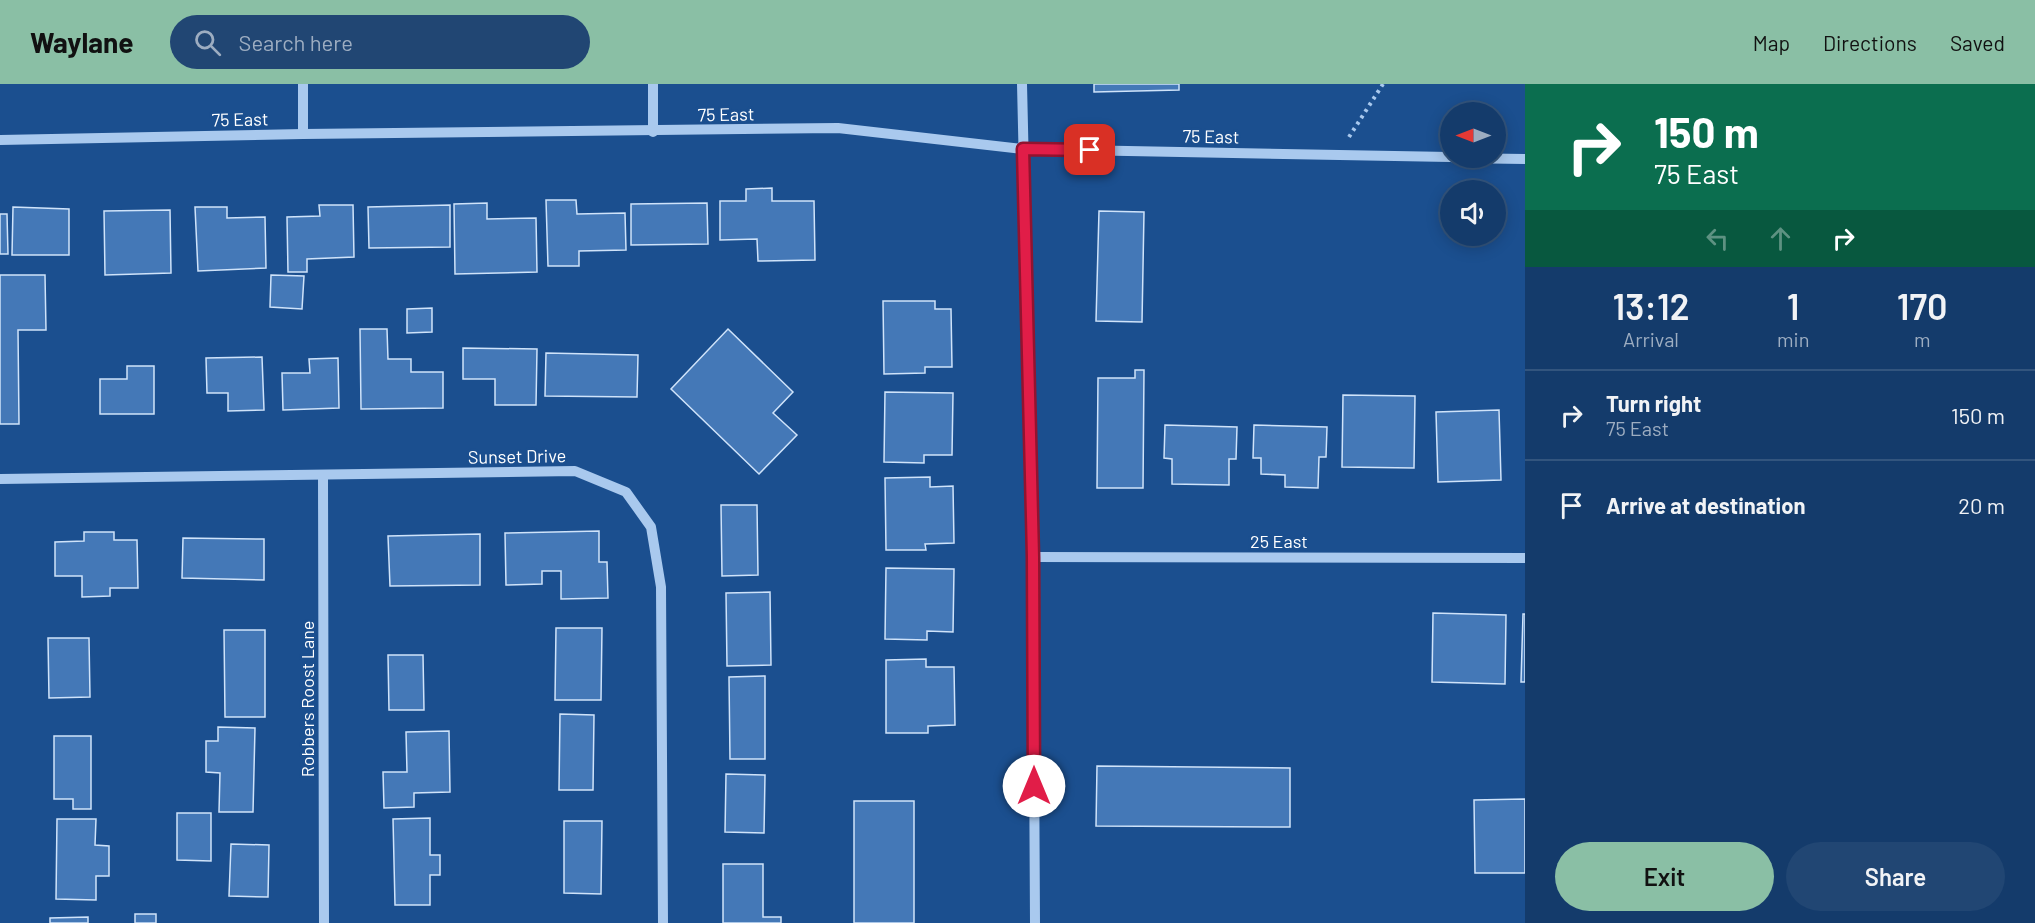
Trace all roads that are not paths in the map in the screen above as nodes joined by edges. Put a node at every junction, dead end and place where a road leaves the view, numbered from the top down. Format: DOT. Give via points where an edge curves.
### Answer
graph roads {
  1 [pos="303,84"];
  2 [pos="653,84"];
  3 [pos="1022,84"];
  4 [pos="653,132"];
  5 [pos="303,134"];
  6 [pos="0,140"];
  7 [pos="1023,149"];
  8 [pos="1440,158"];
  9 [pos="1506,159"];
  10 [pos="1525,159"];
  11 [pos="323,476"];
  12 [pos="0,479"];
  13 [pos="1033,557"];
  14 [pos="1525,558"];
  15 [pos="324,923"];
  16 [pos="663,923"];
  17 [pos="1035,923"];
  1 -- 5 [label="street"];
  2 -- 4 [label="street"];
  3 -- 7 [label="street"];
  4 -- 5 [label="street, 75 East"];
  4 -- 7 [label="street, 75 East" via="838,128"];
  5 -- 6 [label="street, 75 East"];
  7 -- 8 [label="street, 75 East"];
  7 -- 13 [label="street"];
  9 -- 10 [label="street, 75 East"];
  11 -- 12 [label="street, Sunset Drive"];
  11 -- 15 [label="street, Robbers Roost Lane"];
  11 -- 16 [label="street, Sunset Drive" via="574,471 626,492 651,527 661,587"];
  13 -- 14 [label="street, 25 East"];
  13 -- 17 [label="street"];
}
